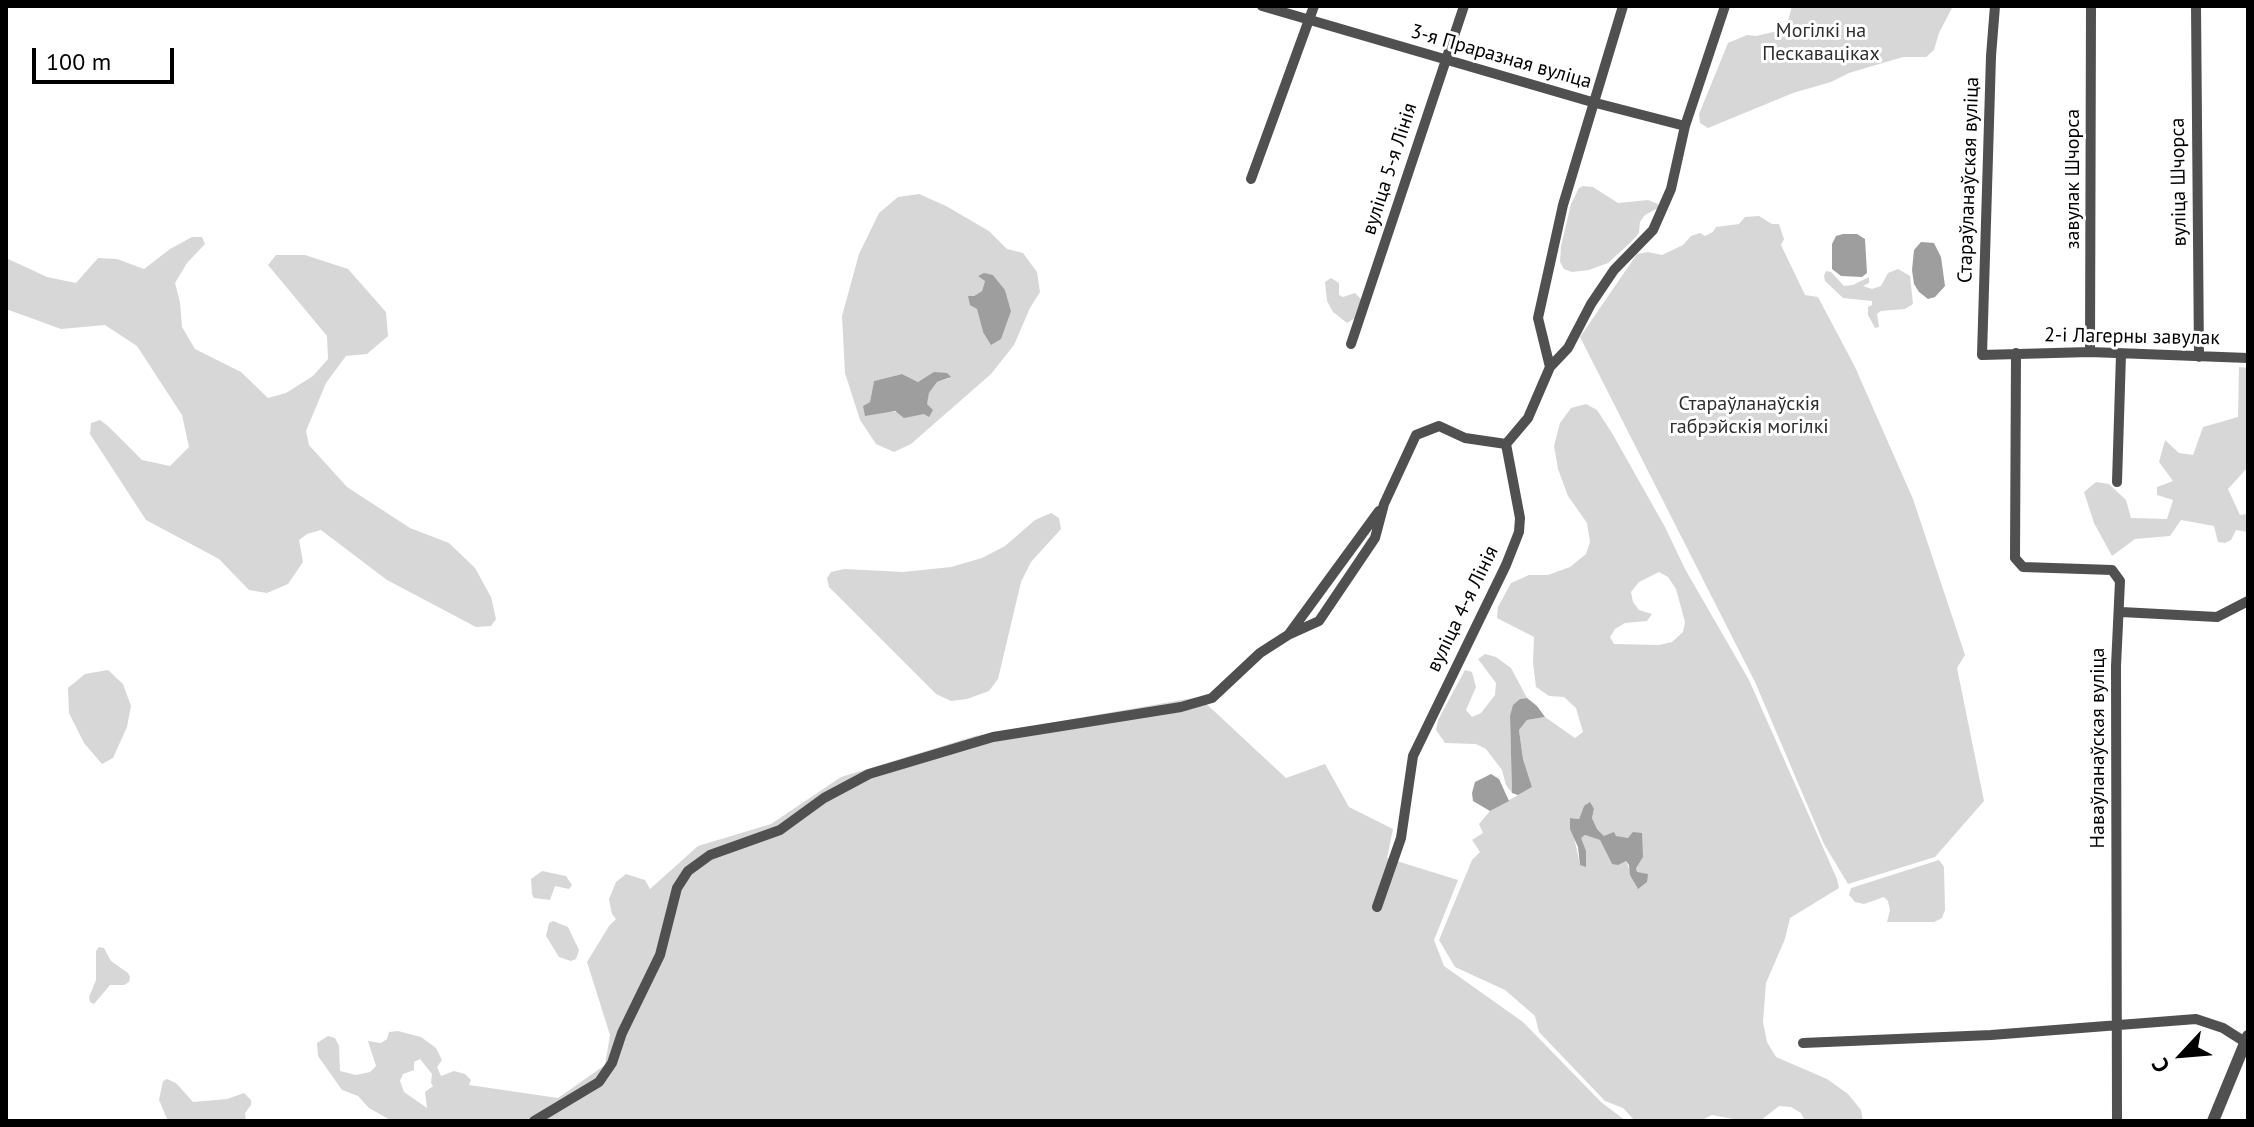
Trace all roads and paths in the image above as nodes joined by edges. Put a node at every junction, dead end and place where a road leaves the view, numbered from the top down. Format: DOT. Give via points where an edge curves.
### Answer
graph roads {
  1 [pos="1262,6"];
  2 [pos="1314,6"];
  3 [pos="1464,6"];
  4 [pos="1623,6"];
  5 [pos="1725,6"];
  6 [pos="1995,6"];
  7 [pos="2091,6"];
  8 [pos="2196,6"];
  9 [pos="1309,21"];
  10 [pos="1446,58"];
  11 [pos="1592,102"];
  12 [pos="1685,126"];
  13 [pos="1251,179"];
  14 [pos="1351,344"];
  15 [pos="2090,352"];
  16 [pos="2016,353"];
  17 [pos="2121,354"];
  18 [pos="1982,355"];
  19 [pos="2199,357"];
  20 [pos="2248,358"];
  21 [pos="1550,367"];
  22 [pos="1506,444"];
  23 [pos="2117,482"];
  24 [pos="1384,504"];
  25 [pos="2017,563"];
  26 [pos="2248,601"];
  27 [pos="2121,612"];
  28 [pos="1288,635"];
  29 [pos="1377,907"];
  30 [pos="2115,1024"];
  31 [pos="2247,1039"];
  32 [pos="1803,1043"];
  33 [pos="534,1121"];
  34 [pos="2117,1121"];
  35 [pos="2213,1121"];
  1 -- 9 [label="street, 3-я Праразная вуліца"];
  2 -- 9 [label="street"];
  3 -- 10 [label="street, вуліца 5-я Лінія"];
  4 -- 11 [label="street"];
  5 -- 12 [label="street"];
  6 -- 18 [label="street, Стараўланаўская вуліца"];
  7 -- 15 [label="street, завулак Шчорса"];
  8 -- 19 [label="street, вуліца Шчорса"];
  9 -- 10 [label="street, 3-я Праразная вуліца"];
  9 -- 13 [label="street"];
  10 -- 11 [label="street, 3-я Праразная вуліца"];
  10 -- 14 [label="street, вуліца 5-я Лінія"];
  11 -- 12 [label="street, 3-я Праразная вуліца"];
  11 -- 21 [label="street" via="1538,318"];
  12 -- 21 [label="street" via="1671,189 1653,230 1614,270 1568,348"];
  15 -- 16 [label="street, 2-і Лагерны завулак"];
  15 -- 17 [label="street, 2-і Лагерны завулак"];
  16 -- 18 [label="street, 2-і Лагерны завулак"];
  16 -- 25 [label="street, 2-і Лагерны завулак"];
  17 -- 19 [label="street, 2-і Лагерны завулак"];
  17 -- 23 [label="street"];
  19 -- 20 [label="street, 2-і Лагерны завулак"];
  21 -- 22 [label="street" via="1528,418"];
  22 -- 24 [label="street" via="1465,438 1439,426 1416,435"];
  22 -- 29 [label="street, вуліца 4-я Лінія" via="1519,532 1413,756 1401,838"];
  24 -- 28 [label="street"];
  24 -- 28 [label="street" via="1375,538 1319,621"];
  25 -- 27 [label="street, Наваўланаўская вуліца" via="2112,570 2120,581"];
  26 -- 27 [label="street" via="2217,617"];
  27 -- 30 [label="street, Наваўланаўская вуліца" via="2116,666"];
  28 -- 33 [label="street" via="1260,653 1212,698 993,737 869,774 780,830 710,855 688,871 677,888 660,955 612,1063 599,1082"];
  30 -- 31 [label="street" via="2196,1019"];
  30 -- 32 [label="street"];
  30 -- 34 [label="street, Наваўланаўская вуліца"];
  31 -- 35 [label="street"];
}
